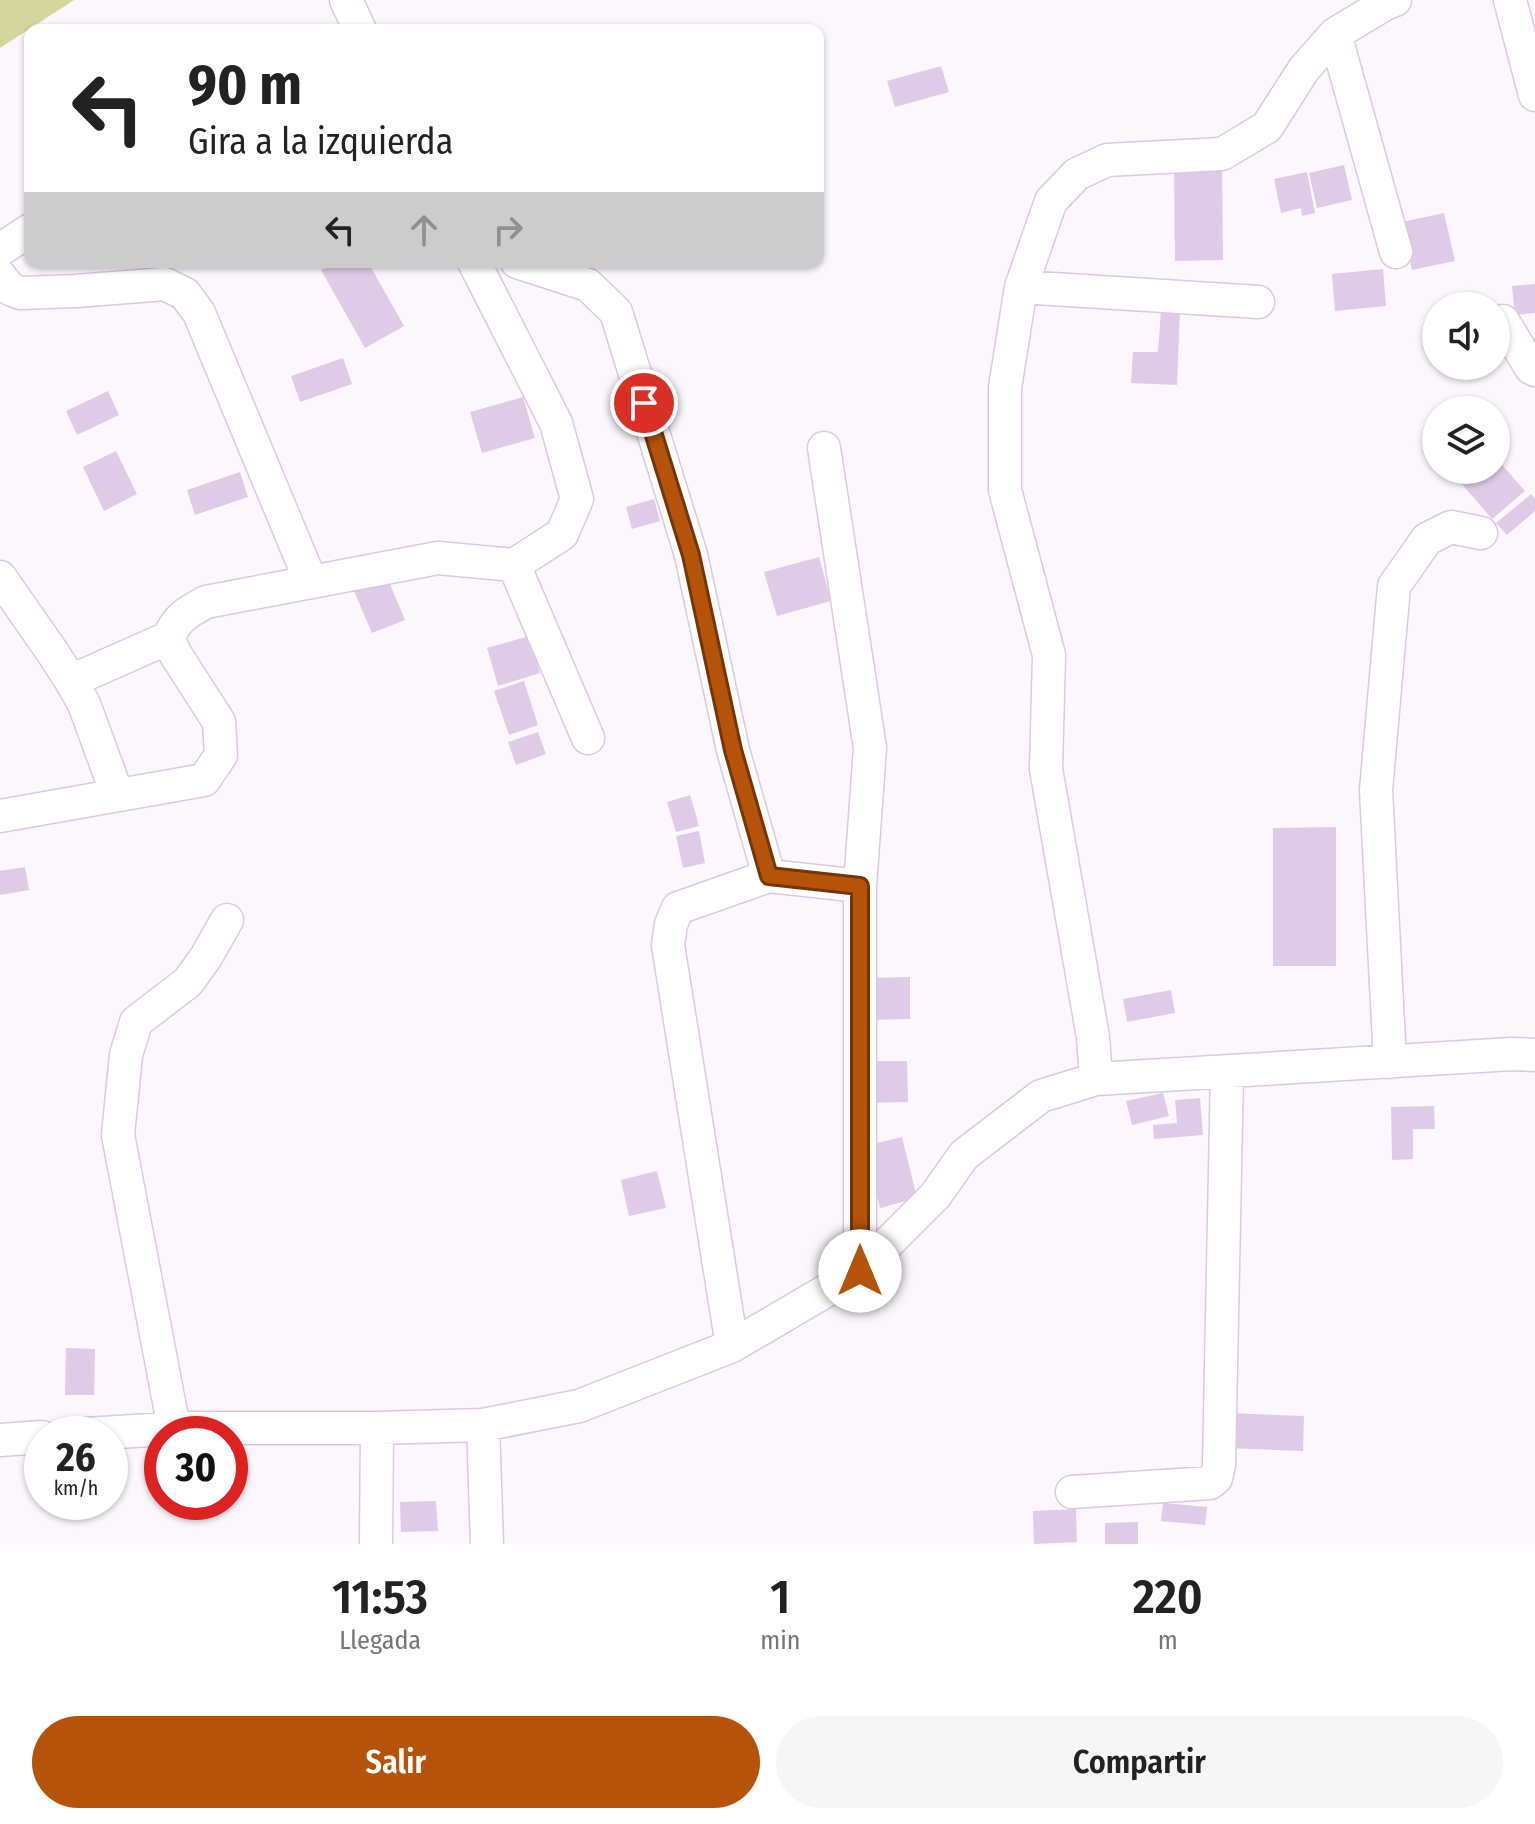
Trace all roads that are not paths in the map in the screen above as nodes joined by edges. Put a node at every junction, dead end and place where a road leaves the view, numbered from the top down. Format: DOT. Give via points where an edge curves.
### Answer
graph roads {
  1 [pos="346,0"];
  2 [pos="1395,0"];
  3 [pos="1510,0"];
  4 [pos="357,24"];
  5 [pos="1335,34"];
  6 [pos="1535,95"];
  7 [pos="24,234"];
  8 [pos="0,250"];
  9 [pos="1396,252"];
  10 [pos="477,268"];
  11 [pos="536,268"];
  12 [pos="0,276"];
  13 [pos="1021,287"];
  14 [pos="1258,302"];
  15 [pos="1510,333"];
  16 [pos="1535,370"];
  17 [pos="824,448"];
  18 [pos="1481,533"];
  19 [pos="514,565"];
  20 [pos="0,577"];
  21 [pos="311,582"];
  22 [pos="168,638"];
  23 [pos="71,681"];
  24 [pos="588,738"];
  25 [pos="117,794"];
  26 [pos="0,816"];
  27 [pos="769,876"];
  28 [pos="860,886"];
  29 [pos="227,920"];
  30 [pos="1535,1055"];
  31 [pos="1390,1062"];
  32 [pos="1227,1072"];
  33 [pos="1096,1079"];
  34 [pos="860,1271"];
  35 [pos="732,1346"];
  36 [pos="172,1416"];
  37 [pos="483,1425"];
  38 [pos="248,1428"];
  39 [pos="377,1428"];
  40 [pos="24,1438"];
  41 [pos="0,1440"];
  42 [pos="1072,1492"];
  43 [pos="376,1544"];
  44 [pos="487,1544"];
  1 -- 4 [label="street"];
  2 -- 5 [label="street"];
  3 -- 6 [label="street"];
  5 -- 9 [label="street"];
  5 -- 13 [label="street" via="1304,69 1267,127 1222,154 1107,160 1077,174 1051,201"];
  7 -- 8 [label="street"];
  10 -- 19 [label="street" via="556,423 577,499 562,534"];
  11 -- 27 [label="street" via="588,285 616,312 691,555 733,750"];
  12 -- 21 [label="street" via="20,293 165,284 185,294 199,313"];
  13 -- 14 [label="street"];
  13 -- 33 [label="street" via="1005,388 1005,490 1049,655 1046,769"];
  15 -- 16 [label="street"];
  17 -- 28 [label="street" via="870,748"];
  18 -- 31 [label="street" via="1451,527 1427,539 1394,586 1376,790"];
  19 -- 21 [label="street" via="438,558"];
  19 -- 24 [label="street"];
  20 -- 23 [label="street"];
  21 -- 22 [label="street" via="206,602 183,614"];
  22 -- 23 [label="street"];
  22 -- 25 [label="street" via="219,722 221,755 204,780"];
  23 -- 25 [label="street"];
  25 -- 26 [label="street"];
  27 -- 28 [label="street"];
  27 -- 35 [label="street" via="678,908 668,945"];
  28 -- 34 [label="street"];
  29 -- 36 [label="street" via="188,982 136,1022 124,1068 118,1135"];
  30 -- 31 [label="street"];
  31 -- 32 [label="street"];
  32 -- 33 [label="street"];
  32 -- 42 [label="street" via="1216,1478 1210,1483"];
  33 -- 34 [label="street" via="1041,1096 964,1155 935,1196"];
  34 -- 35 [label="street"];
  35 -- 37 [label="street" via="579,1406"];
  37 -- 39 [label="street"];
  37 -- 44 [label="street"];
  38 -- 39 [label="street"];
  39 -- 43 [label="street"];
  40 -- 41 [label="street"];
}
